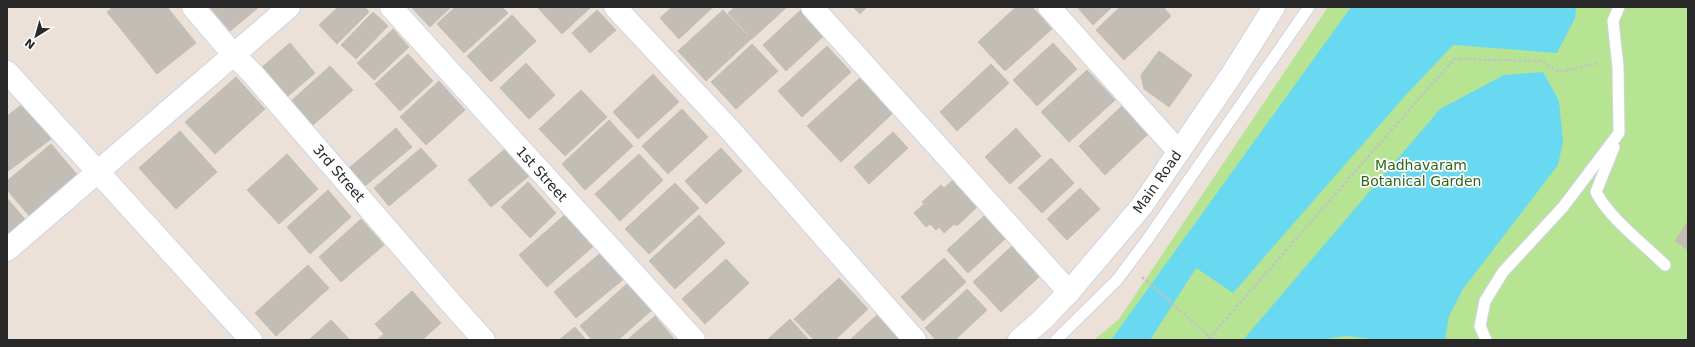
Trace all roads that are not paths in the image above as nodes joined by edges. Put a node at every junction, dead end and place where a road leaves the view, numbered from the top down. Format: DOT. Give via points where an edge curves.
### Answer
graph roads {
  1 [pos="193,7"];
  2 [pos="289,7"];
  3 [pos="391,7"];
  4 [pos="615,7"];
  5 [pos="812,7"];
  6 [pos="1049,7"];
  7 [pos="1274,7"];
  8 [pos="1308,7"];
  9 [pos="1619,7"];
  10 [pos="233,54"];
  11 [pos="7,72"];
  12 [pos="1619,134"];
  13 [pos="1179,152"];
  14 [pos="96,172"];
  15 [pos="7,250"];
  16 [pos="1665,265"];
  17 [pos="1069,292"];
  18 [pos="251,340"];
  19 [pos="484,340"];
  20 [pos="694,340"];
  21 [pos="915,340"];
  22 [pos="1018,340"];
  23 [pos="1056,340"];
  24 [pos="1486,340"];
  1 -- 10 [label="street, 3rd Street"];
  2 -- 10 [label="street"];
  3 -- 20 [label="street, 1st Street"];
  4 -- 21 [label="street" via="731,131"];
  5 -- 17 [label="street"];
  6 -- 13 [label="street"];
  7 -- 13 [label="street, Main Road"];
  8 -- 23 [label="lane" via="1117,280"];
  9 -- 12 [label="lane" via="1613,21 1617,58"];
  10 -- 14 [label="street"];
  10 -- 19 [label="street, 3rd Street"];
  11 -- 14 [label="street"];
  12 -- 16 [label="lane" via="1596,192 1609,211"];
  12 -- 24 [label="lane" via="1563,207 1503,272 1485,301 1480,326"];
  13 -- 17 [label="street, Main Road" via="1141,207"];
  14 -- 15 [label="street"];
  14 -- 18 [label="street"];
  17 -- 22 [label="street, Main Road"];
}
